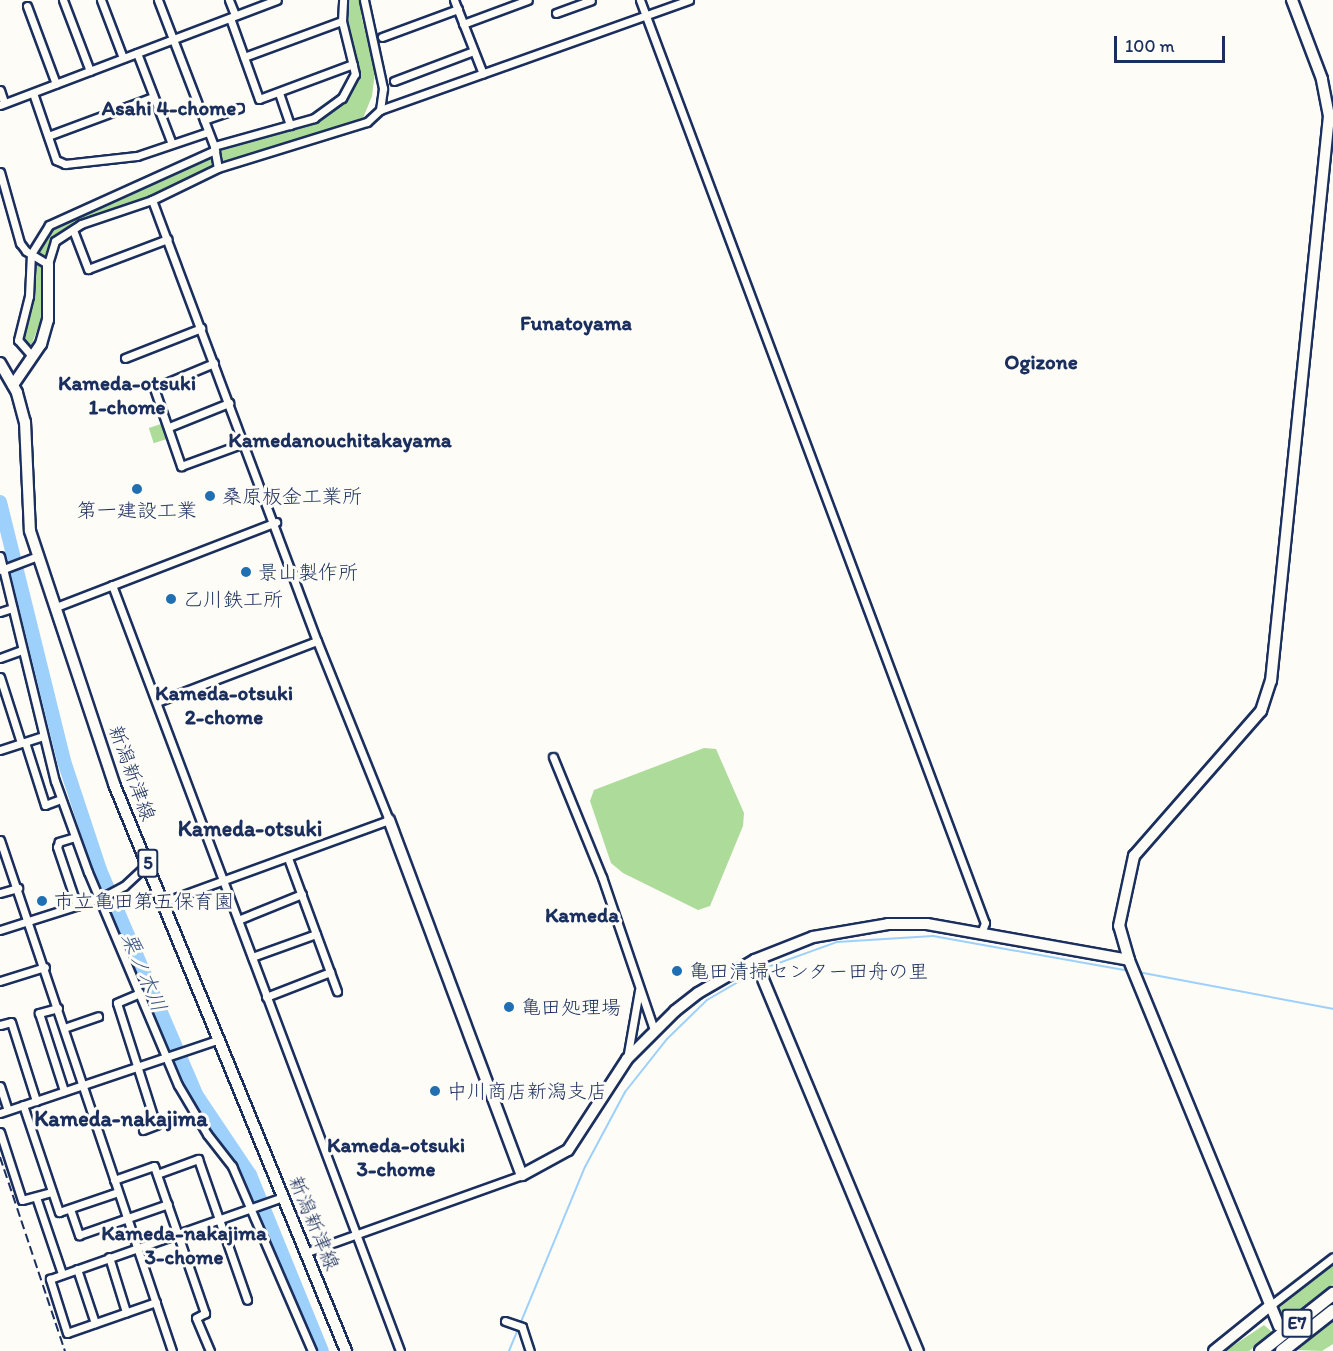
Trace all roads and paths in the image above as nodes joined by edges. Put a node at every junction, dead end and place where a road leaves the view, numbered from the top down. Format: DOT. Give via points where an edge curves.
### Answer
graph roads {
  1 [pos="63,0"];
  2 [pos="101,0"];
  3 [pos="158,0"];
  4 [pos="230,0"];
  5 [pos="274,0"];
  6 [pos="343,0"];
  7 [pos="364,0"];
  8 [pos="454,0"];
  9 [pos="528,0"];
  10 [pos="591,0"];
  11 [pos="640,0"];
  12 [pos="689,0"];
  13 [pos="1292,0"];
  14 [pos="27,6"];
  15 [pos="458,9"];
  16 [pos="556,13"];
  17 [pos="232,16"];
  18 [pos="646,17"];
  19 [pos="342,21"];
  20 [pos="463,24"];
  21 [pos="382,37"];
  22 [pos="173,39"];
  23 [pos="474,51"];
  24 [pos="137,53"];
  25 [pos="244,57"];
  26 [pos="123,58"];
  27 [pos="353,64"];
  28 [pos="90,71"];
  29 [pos="483,74"];
  30 [pos="394,81"];
  31 [pos="56,84"];
  32 [pos="0,90"];
  33 [pos="33,93"];
  34 [pos="279,93"];
  35 [pos="153,97"];
  36 [pos="2,104"];
  37 [pos="239,108"];
  38 [pos="380,110"];
  39 [pos="204,120"];
  40 [pos="290,125"];
  41 [pos="208,132"];
  42 [pos="48,136"];
  43 [pos="172,144"];
  44 [pos="214,148"];
  45 [pos="1329,155"];
  46 [pos="218,168"];
  47 [pos="0,172"];
  48 [pos="152,200"];
  49 [pos="73,230"];
  50 [pos="168,239"];
  51 [pos="31,255"];
  52 [pos="48,264"];
  53 [pos="201,328"];
  54 [pos="32,356"];
  55 [pos="125,358"];
  56 [pos="0,363"];
  57 [pos="214,363"];
  58 [pos="13,385"];
  59 [pos="229,403"];
  60 [pos="169,427"];
  61 [pos="244,443"];
  62 [pos="276,522"];
  63 [pos="0,556"];
  64 [pos="38,556"];
  65 [pos="5,569"];
  66 [pos="112,585"];
  67 [pos="56,607"];
  68 [pos="12,608"];
  69 [pos="0,612"];
  70 [pos="317,641"];
  71 [pos="22,650"];
  72 [pos="0,658"];
  73 [pos="0,677"];
  74 [pos="157,702"];
  75 [pos="43,736"];
  76 [pos="23,742"];
  77 [pos="0,750"];
  78 [pos="553,757"];
  79 [pos="61,799"];
  80 [pos="389,820"];
  81 [pos="75,837"];
  82 [pos="0,840"];
  83 [pos="3,858"];
  84 [pos="288,858"];
  85 [pos="148,864"];
  86 [pos="224,880"];
  87 [pos="18,888"];
  88 [pos="0,893"];
  89 [pos="302,894"];
  90 [pos="101,898"];
  91 [pos="164,902"];
  92 [pos="76,906"];
  93 [pos="30,920"];
  94 [pos="238,920"];
  95 [pos="0,930"];
  96 [pos="981,933"];
  97 [pos="316,934"];
  98 [pos="252,957"];
  99 [pos="756,962"];
  100 [pos="1130,963"];
  101 [pos="45,967"];
  102 [pos="330,972"];
  103 [pos="0,981"];
  104 [pos="639,987"];
  105 [pos="337,991"];
  106 [pos="140,993"];
  107 [pos="266,997"];
  108 [pos="58,1008"];
  109 [pos="98,1016"];
  110 [pos="0,1025"];
  111 [pos="64,1028"];
  112 [pos="654,1030"];
  113 [pos="220,1039"];
  114 [pos="166,1056"];
  115 [pos="627,1059"];
  116 [pos="137,1066"];
  117 [pos="82,1085"];
  118 [pos="0,1086"];
  119 [pos="64,1091"];
  120 [pos="36,1101"];
  121 [pos="23,1105"];
  122 [pos="8,1110"];
  123 [pos="0,1113"];
  124 [pos="143,1130"];
  125 [pos="0,1132"];
  126 [pos="157,1174"];
  127 [pos="522,1175"];
  128 [pos="114,1180"];
  129 [pos="52,1192"];
  130 [pos="118,1192"];
  131 [pos="36,1197"];
  132 [pos="283,1197"];
  133 [pos="168,1204"];
  134 [pos="70,1209"];
  135 [pos="250,1211"];
  136 [pos="126,1218"];
  137 [pos="219,1221"];
  138 [pos="359,1233"];
  139 [pos="178,1235"];
  140 [pos="138,1248"];
  141 [pos="307,1252"];
  142 [pos="109,1257"];
  143 [pos="1333,1257"];
  144 [pos="77,1269"];
  145 [pos="62,1274"];
  146 [pos="1333,1294"];
  147 [pos="247,1300"];
  148 [pos="156,1302"];
  149 [pos="1271,1305"];
  150 [pos="1333,1311"];
  151 [pos="126,1312"];
  152 [pos="505,1321"];
  153 [pos="95,1323"];
  154 [pos="1279,1326"];
  155 [pos="172,1351"];
  156 [pos="210,1351"];
  157 [pos="312,1351"];
  158 [pos="346,1351"];
  159 [pos="400,1351"];
  160 [pos="530,1351"];
  161 [pos="918,1351"];
  162 [pos="1214,1351"];
  163 [pos="1261,1351"];
  164 [pos="1282,1351"];
  1 -- 28 [label="street"];
  2 -- 26 [label="street"];
  3 -- 22 [label="street"];
  4 -- 17 [label="street"];
  5 -- 17 [label="street"];
  6 -- 19 [label="street"];
  7 -- 38 [label="street" via="383,88"];
  8 -- 15 [label="street"];
  9 -- 20 [label="street"];
  10 -- 16 [label="street"];
  11 -- 18 [label="street"];
  12 -- 18 [label="street"];
  13 -- 45 [label="street" via="1326,93"];
  14 -- 31 [label="street"];
  15 -- 20 [label="street"];
  15 -- 21 [label="street"];
  17 -- 22 [label="street"];
  17 -- 25 [label="street"];
  18 -- 29 [label="street"];
  18 -- 96 [label="street" via="985,923"];
  19 -- 25 [label="street"];
  19 -- 27 [label="street"];
  20 -- 23 [label="street"];
  22 -- 24 [label="street"];
  22 -- 39 [label="street"];
  23 -- 29 [label="street"];
  23 -- 30 [label="street"];
  24 -- 26 [label="street"];
  24 -- 35 [label="street"];
  25 -- 34 [label="street" via="259,99"];
  26 -- 28 [label="street"];
  27 -- 34 [label="street"];
  27 -- 40 [label="street" via="352,83 335,105 314,118"];
  28 -- 31 [label="street"];
  29 -- 38 [label="street"];
  31 -- 33 [label="street"];
  32 -- 36 [label="street"];
  33 -- 36 [label="street"];
  33 -- 42 [label="street"];
  34 -- 40 [label="street"];
  35 -- 42 [label="street"];
  35 -- 43 [label="street"];
  37 -- 39 [label="street"];
  38 -- 46 [label="street" via="367,122"];
  39 -- 41 [label="street"];
  40 -- 44 [label="street"];
  41 -- 43 [label="street"];
  41 -- 44 [label="street"];
  42 -- 43 [label="street" via="56,160 65,164 137,156"];
  44 -- 46 [label="street"];
  44 -- 51 [label="street" via="49,225"];
  45 -- 100 [label="street" via="1269,692 1253,720 1134,856 1120,915 1121,938"];
  46 -- 48 [label="street"];
  47 -- 51 [label="street" via="20,243"];
  48 -- 49 [label="street"];
  48 -- 50 [label="street"];
  49 -- 50 [label="street" via="88,269"];
  49 -- 52 [label="street" via="55,241"];
  50 -- 53 [label="street"];
  51 -- 52 [label="street"];
  51 -- 54 [label="street" via="29,296 18,340"];
  52 -- 54 [label="street" via="48,320"];
  53 -- 55 [label="street"];
  53 -- 57 [label="street"];
  54 -- 58 [label="street"];
  56 -- 58 [label="street, 新潟新津線 / 5"];
  57 -- 59 [label="street"];
  57 -- 60 [label="street" via="154,388"];
  58 -- 64 [label="street, 新潟新津線 / 5" via="25,422 29,522"];
  59 -- 60 [label="street"];
  59 -- 61 [label="street"];
  60 -- 61 [label="street" via="181,466"];
  61 -- 62 [label="street"];
  62 -- 66 [label="street"];
  62 -- 70 [label="street"];
  63 -- 65 [label="street"];
  64 -- 65 [label="street"];
  64 -- 67 [label="street, 新潟新津線 / 5"];
  65 -- 68 [label="street"];
  66 -- 67 [label="street"];
  66 -- 74 [label="street"];
  67 -- 85 [label="street, 新潟新津線 / 5" via="114,784"];
  68 -- 69 [label="street"];
  68 -- 71 [label="street"];
  70 -- 74 [label="street"];
  70 -- 80 [label="street"];
  71 -- 72 [label="street"];
  71 -- 75 [label="street"];
  73 -- 76 [label="street"];
  74 -- 86 [label="street"];
  75 -- 76 [label="street"];
  75 -- 79 [label="street"];
  76 -- 77 [label="street"];
  76 -- 79 [label="street" via="45,805"];
  78 -- 104 [label="street" via="602,877"];
  79 -- 81 [label="street"];
  80 -- 84 [label="street"];
  80 -- 127 [label="street"];
  81 -- 90 [label="street"];
  81 -- 92 [label="street" via="59,842 57,847"];
  82 -- 83 [label="street"];
  83 -- 87 [label="street"];
  84 -- 86 [label="street"];
  84 -- 89 [label="street"];
  85 -- 90 [label="street" via="124,886"];
  85 -- 91 [label="street, 新潟新津線 / 5"];
  86 -- 91 [label="street"];
  86 -- 94 [label="street"];
  87 -- 88 [label="street"];
  87 -- 93 [label="street"];
  89 -- 94 [label="street"];
  89 -- 97 [label="street"];
  90 -- 92 [label="street"];
  90 -- 106 [label="street"];
  91 -- 113 [label="street, 新潟新津線 / 5"];
  92 -- 93 [label="street"];
  93 -- 95 [label="street"];
  93 -- 101 [label="street"];
  94 -- 98 [label="street"];
  96 -- 99 [label="street" via="927,924 878,926 813,937"];
  96 -- 100 [label="street"];
  97 -- 98 [label="street"];
  97 -- 102 [label="street"];
  98 -- 107 [label="street"];
  99 -- 112 [label="street" via="698,993"];
  99 -- 161 [label="street"];
  100 -- 149 [label="street"];
  101 -- 103 [label="street"];
  101 -- 108 [label="street"];
  102 -- 105 [label="street"];
  102 -- 107 [label="street"];
  104 -- 112 [label="street"];
  104 -- 115 [label="street"];
  106 -- 114 [label="street"];
  106 -- 116 [label="street" via="117,1002"];
  107 -- 138 [label="street"];
  108 -- 111 [label="street"];
  108 -- 119 [label="street" via="39,1013"];
  109 -- 111 [label="street"];
  110 -- 120 [label="street" via="11,1022"];
  111 -- 117 [label="street"];
  112 -- 115 [label="street"];
  113 -- 114 [label="street"];
  113 -- 132 [label="street, 新潟新津線 / 5"];
  114 -- 116 [label="street"];
  114 -- 135 [label="street" via="192,1111 232,1166"];
  115 -- 127 [label="street" via="567,1150"];
  116 -- 117 [label="street"];
  116 -- 124 [label="street" via="156,1125"];
  117 -- 119 [label="street"];
  117 -- 128 [label="street"];
  118 -- 122 [label="street"];
  119 -- 120 [label="street"];
  120 -- 121 [label="street"];
  121 -- 122 [label="street"];
  121 -- 129 [label="street"];
  122 -- 123 [label="street"];
  125 -- 131 [label="street" via="22,1200"];
  126 -- 128 [label="street" via="154,1166"];
  126 -- 133 [label="street"];
  126 -- 137 [label="street" via="198,1160"];
  127 -- 138 [label="street"];
  128 -- 130 [label="street"];
  129 -- 131 [label="street"];
  129 -- 134 [label="street" via="59,1212"];
  130 -- 134 [label="street"];
  130 -- 136 [label="street"];
  131 -- 145 [label="street"];
  132 -- 135 [label="street"];
  132 -- 141 [label="street, 新潟新津線 / 5"];
  133 -- 136 [label="street"];
  133 -- 139 [label="street"];
  134 -- 136 [label="street" via="79,1235"];
  135 -- 137 [label="street"];
  135 -- 157 [label="street"];
  136 -- 140 [label="street"];
  137 -- 139 [label="street"];
  137 -- 147 [label="street"];
  138 -- 141 [label="street"];
  138 -- 159 [label="street"];
  139 -- 140 [label="street"];
  139 -- 156 [label="street" via="205,1313 196,1317"];
  140 -- 142 [label="street"];
  140 -- 148 [label="street"];
  141 -- 158 [label="street, 新潟新津線 / 5"];
  142 -- 144 [label="street"];
  142 -- 151 [label="street"];
  143 -- 149 [label="street"];
  144 -- 145 [label="street"];
  144 -- 153 [label="street"];
  145 -- 153 [label="street" via="50,1279 67,1333"];
  146 -- 163 [label="highway, E7"];
  148 -- 151 [label="street"];
  148 -- 155 [label="street"];
  149 -- 154 [label="street"];
  149 -- 162 [label="street"];
  150 -- 164 [label="highway, E7"];
  151 -- 153 [label="street"];
  152 -- 160 [label="street" via="522,1327"];
}
